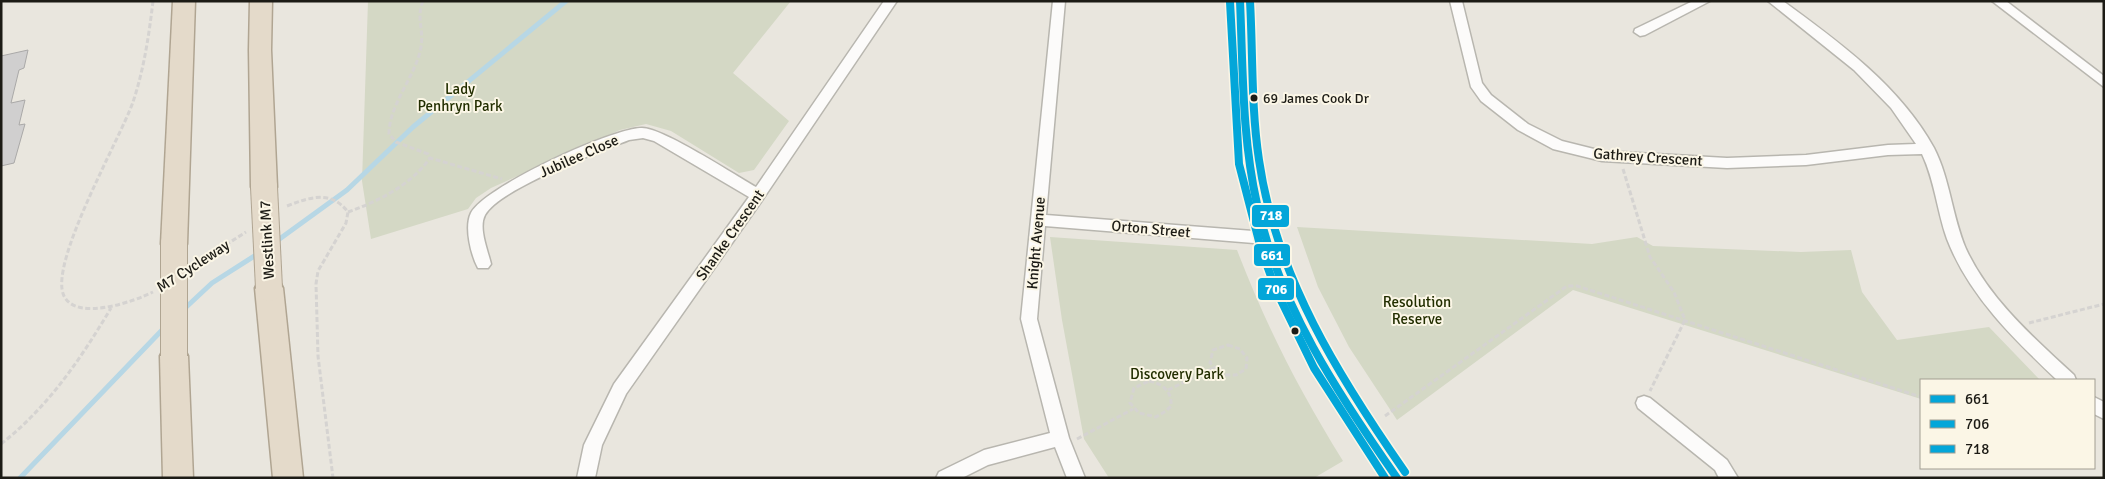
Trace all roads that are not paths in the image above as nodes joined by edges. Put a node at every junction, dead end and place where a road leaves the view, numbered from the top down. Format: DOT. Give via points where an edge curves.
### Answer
graph roads {
  1 [pos="184,1"];
  2 [pos="261,1"];
  3 [pos="891,1"];
  4 [pos="1059,1"];
  5 [pos="1240,1"];
  6 [pos="1456,1"];
  7 [pos="1704,1"];
  8 [pos="1774,1"];
  9 [pos="1998,1"];
  10 [pos="1640,32"];
  11 [pos="2104,83"];
  12 [pos="1927,148"];
  13 [pos="758,195"];
  14 [pos="1037,220"];
  15 [pos="1266,238"];
  16 [pos="483,264"];
  17 [pos="2067,379"];
  18 [pos="1644,403"];
  19 [pos="1062,442"];
  20 [pos="178,478"];
  21 [pos="288,478"];
  22 [pos="586,478"];
  23 [pos="945,478"];
  24 [pos="1076,478"];
  25 [pos="1397,478"];
  26 [pos="1729,478"];
  1 -- 20 [label="highway, bridge" via="174,244"];
  2 -- 21 [label="highway, Westlink M7, bridge" via="269,288"];
  3 -- 13 [label="street, Shanke Crescent"];
  4 -- 14 [label="street, Knight Avenue"];
  5 -- 15 [label="street" via="1249,160"];
  6 -- 12 [label="street, Gathrey Crescent" via="1476,84 1486,98 1523,128 1579,151 1727,163 1769,163"];
  7 -- 10 [label="street"];
  8 -- 12 [label="street" via="1859,66 1898,108"];
  9 -- 11 [label="street"];
  12 -- 17 [label="street" via="1938,172 1950,225 1959,248 1986,294"];
  13 -- 16 [label="street, Jubilee Close" via="659,138 643,133 627,135 507,188 486,202 478,214 476,227"];
  13 -- 22 [label="street, Shanke Crescent" via="620,389 593,445"];
  14 -- 15 [label="street, Orton Street"];
  14 -- 19 [label="street, Knight Avenue" via="1029,319"];
  15 -- 25 [label="street" via="1320,362"];
  18 -- 26 [label="street" via="1721,465"];
  19 -- 23 [label="street" via="984,458"];
  19 -- 24 [label="street, Knight Avenue"];
}
